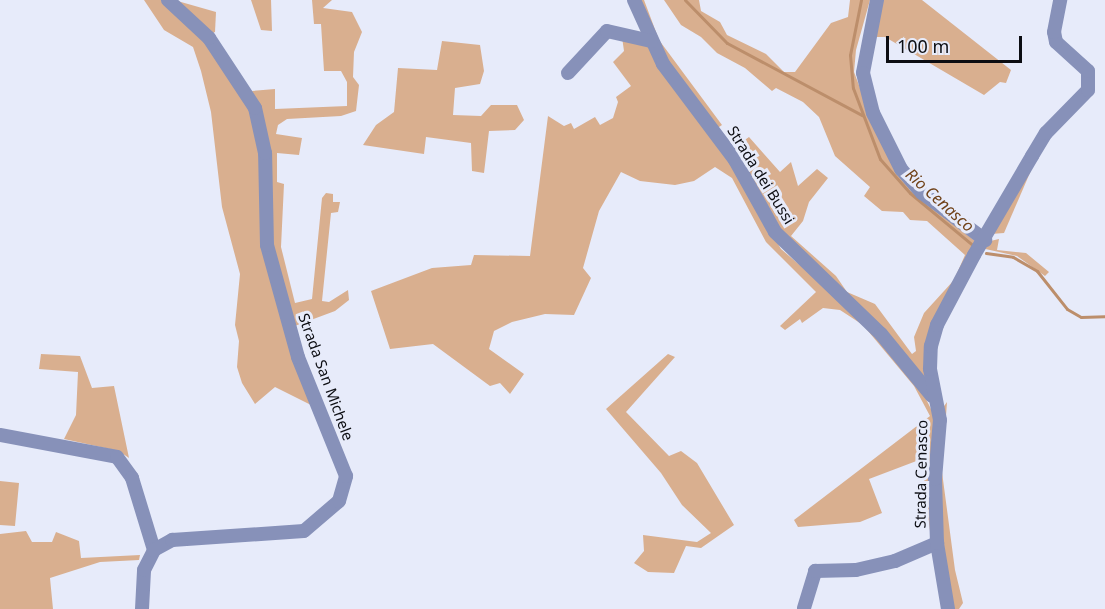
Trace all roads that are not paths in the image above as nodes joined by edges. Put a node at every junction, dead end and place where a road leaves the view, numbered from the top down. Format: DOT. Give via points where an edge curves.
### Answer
graph roads {
  1 [pos="168,0"];
  2 [pos="634,0"];
  3 [pos="877,0"];
  4 [pos="1060,0"];
  5 [pos="651,41"];
  6 [pos="568,73"];
  7 [pos="985,240"];
  8 [pos="934,400"];
  9 [pos="0,435"];
  10 [pos="937,543"];
  11 [pos="154,550"];
  12 [pos="804,608"];
  13 [pos="142,609"];
  14 [pos="948,609"];
  1 -- 11 [label="street, Strada San Michele" via="209,38 255,108 265,153 267,244 298,357 346,476 339,501 304,531 172,540"];
  2 -- 5 [label="street, Strada dei Bussi"];
  3 -- 7 [label="street" via="863,73 873,113 901,169 922,193"];
  4 -- 7 [label="street, Strada Cenasco" via="1056,42 1088,71 1088,90 1047,133"];
  5 -- 6 [label="street" via="607,31"];
  5 -- 8 [label="street, Strada dei Bussi" via="663,64 735,160 775,232 881,334"];
  7 -- 8 [label="street, Strada Cenasco" via="937,325 930,369"];
  8 -- 10 [label="street, Strada Cenasco" via="940,420 935,478"];
  9 -- 11 [label="street" via="117,457 132,478"];
  10 -- 12 [label="street, Strada Cenasco" via="895,561 856,570 815,571"];
  10 -- 14 [label="street, Strada Cenasco"];
  11 -- 13 [label="street" via="144,570"];
}
